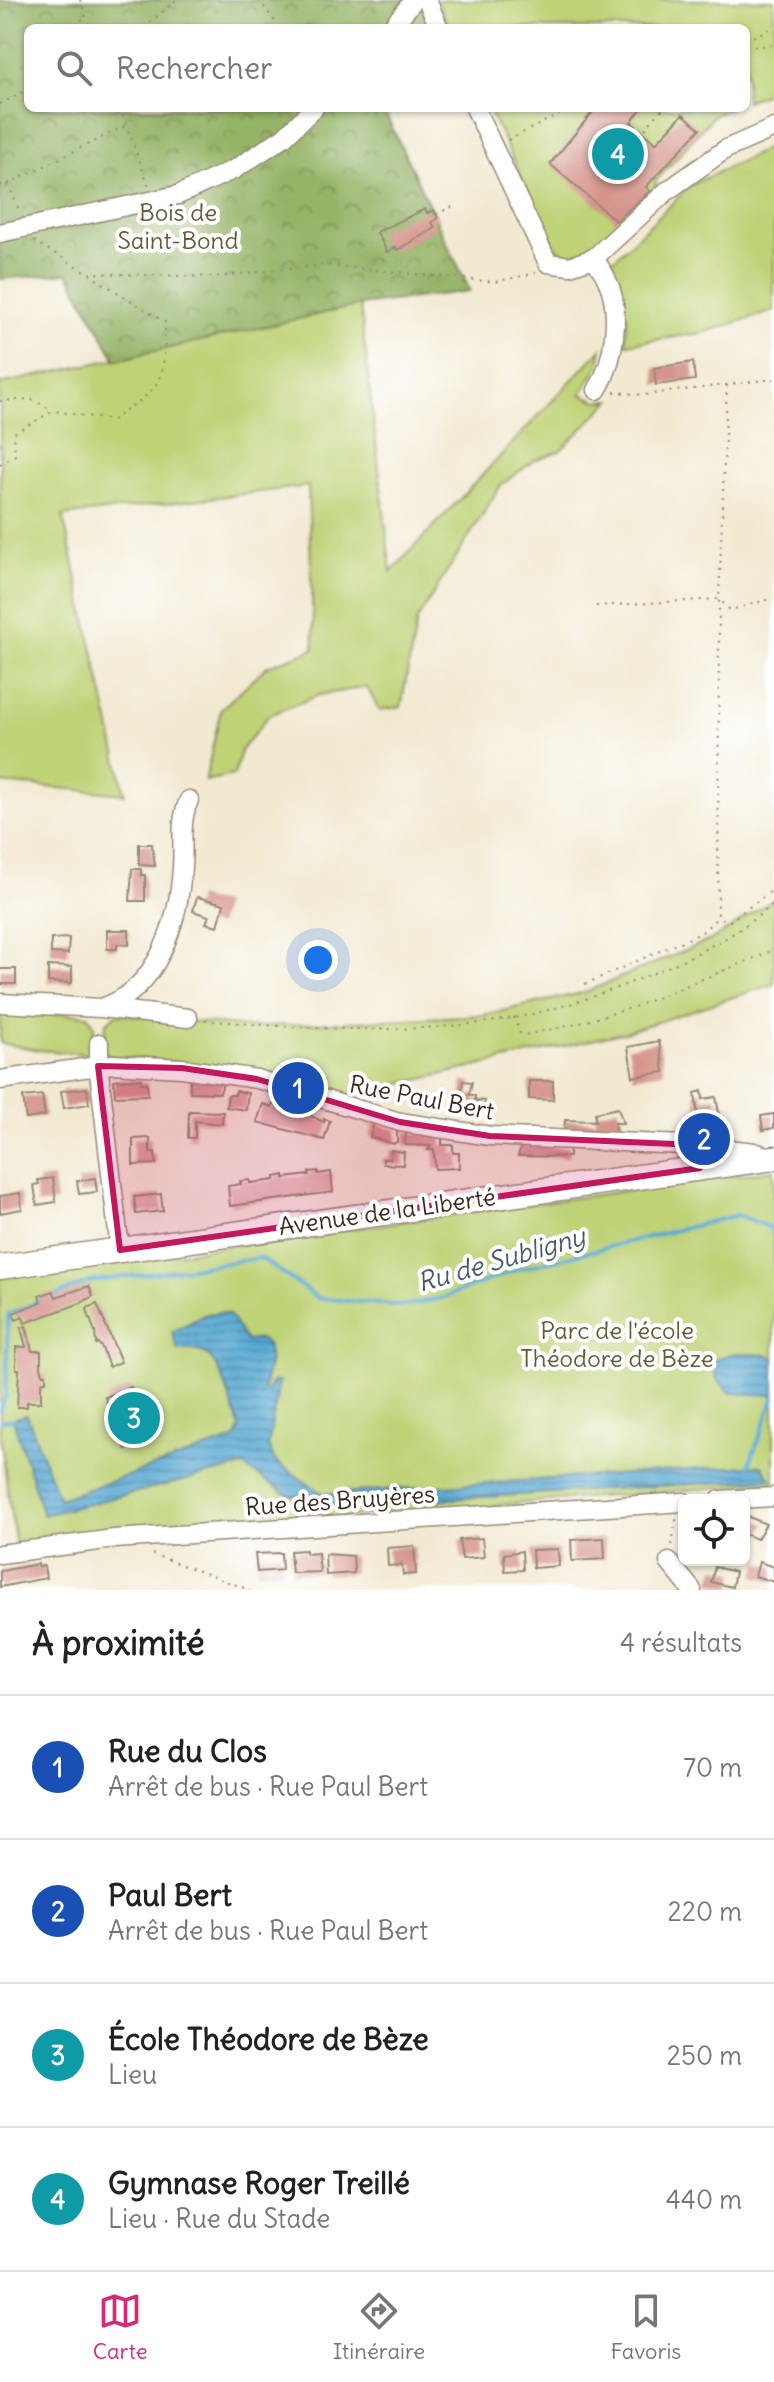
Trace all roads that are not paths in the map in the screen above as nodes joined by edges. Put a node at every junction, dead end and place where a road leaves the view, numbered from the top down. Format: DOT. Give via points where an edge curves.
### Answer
graph roads {
  1 [pos="414,0"];
  2 [pos="427,0"];
  3 [pos="394,24"];
  4 [pos="437,24"];
  5 [pos="310,112"];
  6 [pos="477,112"];
  7 [pos="774,128"];
  8 [pos="0,233"];
  9 [pos="594,258"];
  10 [pos="597,390"];
  11 [pos="189,800"];
  12 [pos="0,1003"];
  13 [pos="101,1008"];
  14 [pos="188,1018"];
  15 [pos="98,1066"];
  16 [pos="0,1080"];
  17 [pos="699,1157"];
  18 [pos="772,1158"];
  19 [pos="120,1250"];
  20 [pos="0,1267"];
  21 [pos="774,1497"];
  22 [pos="750,1498"];
  23 [pos="678,1502"];
  24 [pos="0,1554"];
  25 [pos="669,1562"];
  26 [pos="692,1590"];
  1 -- 3 [label="street"];
  2 -- 4 [label="street"];
  5 -- 8 [label="street" via="284,137 235,169 178,195"];
  6 -- 9 [label="street" via="548,263 570,266"];
  7 -- 9 [label="street" via="726,149 667,191"];
  9 -- 10 [label="street" via="608,281 614,323 612,355"];
  11 -- 13 [label="street" via="182,816 178,898 163,948 137,989"];
  12 -- 13 [label="street"];
  13 -- 14 [label="street"];
  13 -- 15 [label="street"];
  15 -- 16 [label="street, Rue Paul Bert"];
  15 -- 17 [label="street, Rue Paul Bert" via="182,1068 257,1079 400,1122"];
  15 -- 19 [label="street"];
  17 -- 18 [label="main road, Avenue de la Liberté"];
  17 -- 19 [label="main road, Avenue de la Liberté"];
  19 -- 20 [label="main road, Avenue de la Liberté"];
  21 -- 22 [label="street"];
  23 -- 24 [label="street, Rue des Bruyères" via="114,1539"];
  25 -- 26 [label="street"];
}
